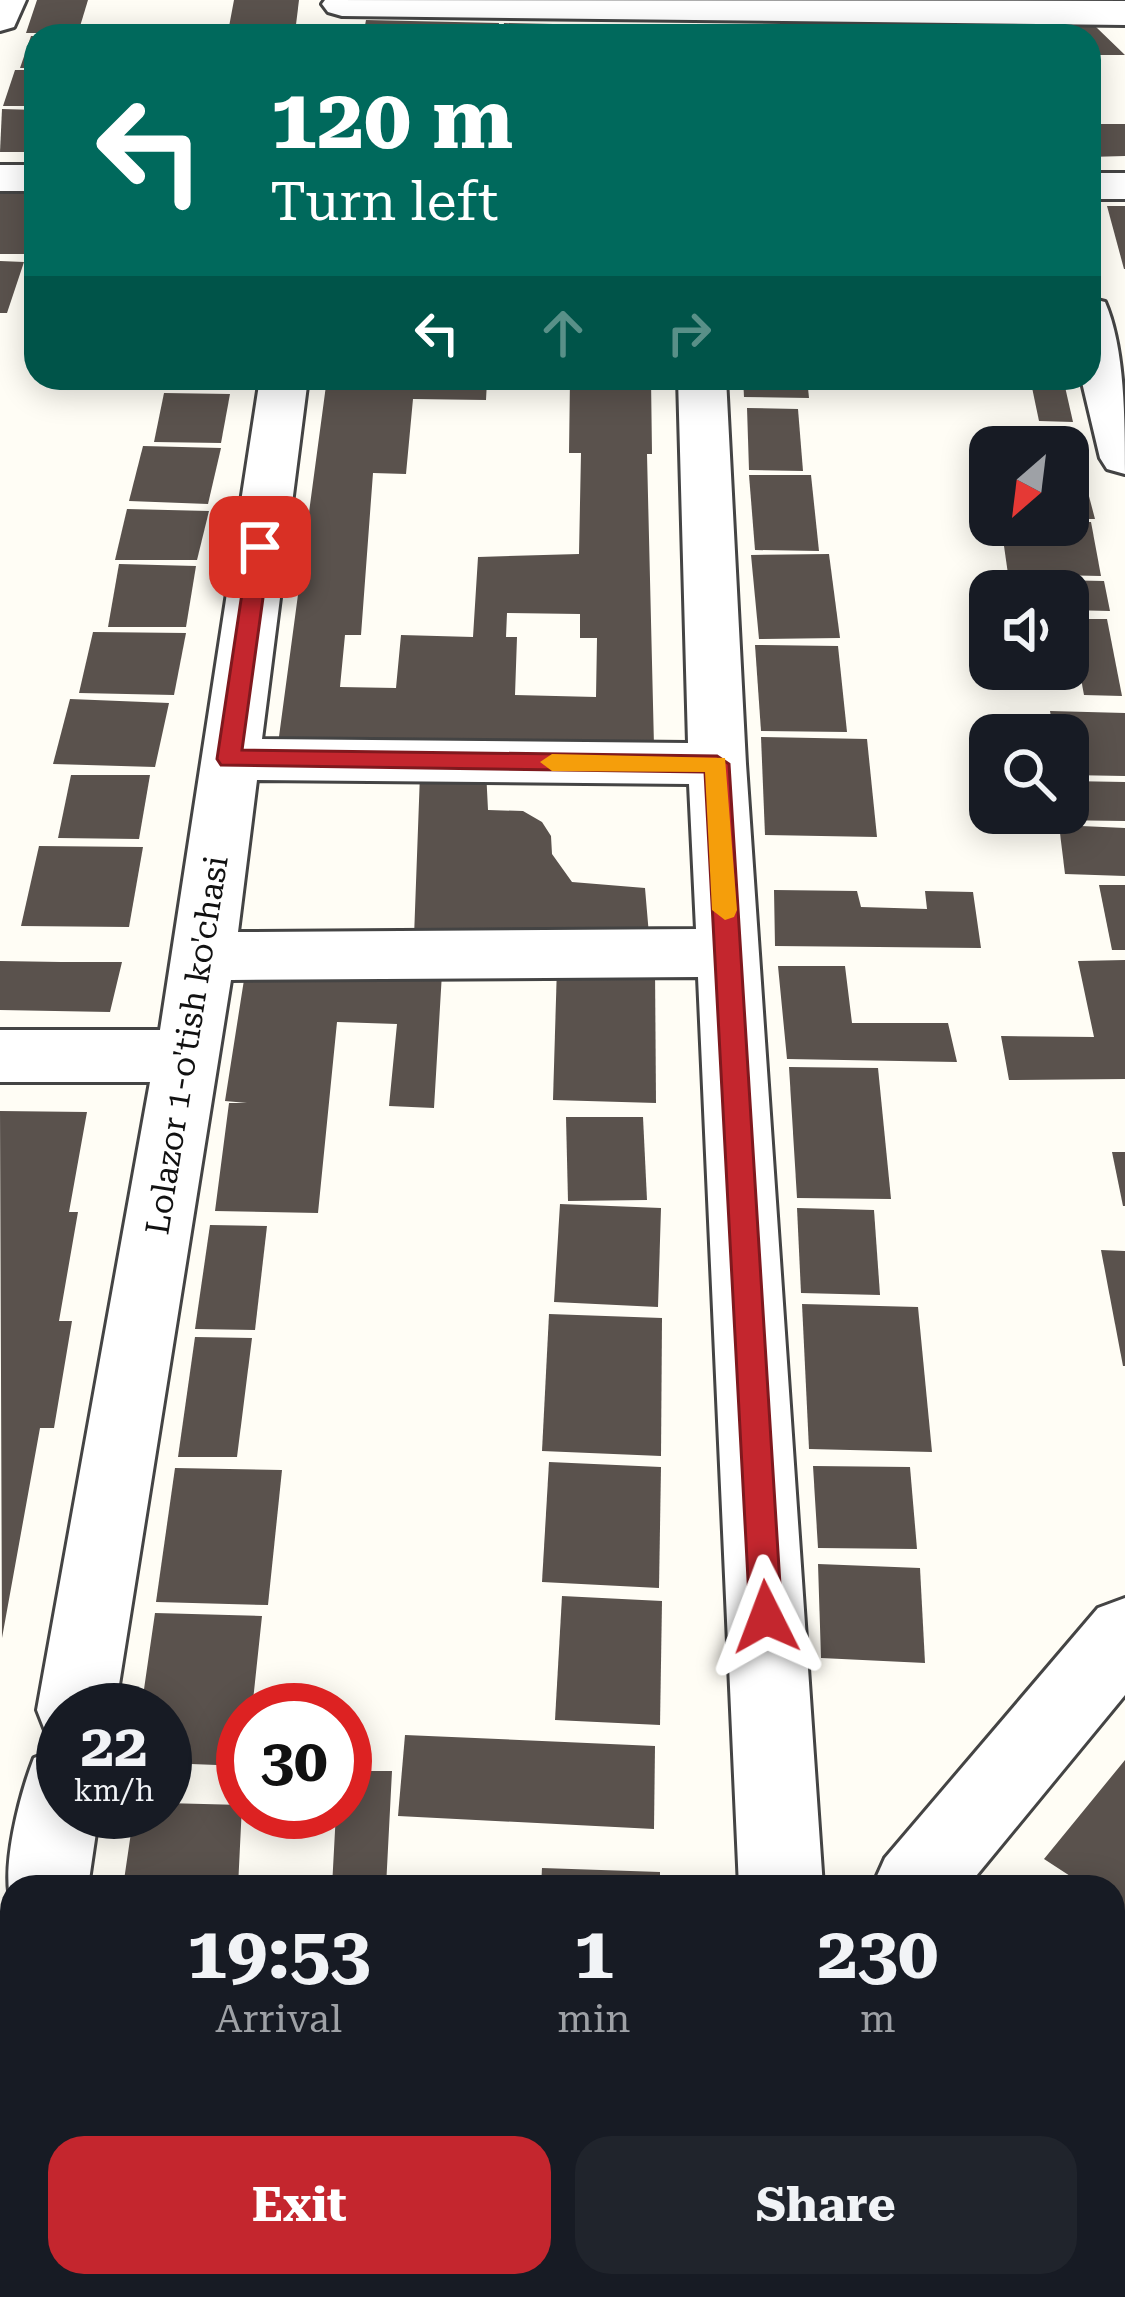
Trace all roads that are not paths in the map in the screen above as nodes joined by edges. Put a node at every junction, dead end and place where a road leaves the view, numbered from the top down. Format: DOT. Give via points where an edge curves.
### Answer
graph roads {
  1 [pos="6,0"];
  2 [pos="340,13"];
  3 [pos="1125,13"];
  4 [pos="0,19"];
  5 [pos="1101,361"];
  6 [pos="282,390"];
  7 [pos="702,390"];
  8 [pos="1125,458"];
  9 [pos="229,759"];
  10 [pos="717,764"];
  11 [pos="727,953"];
  12 [pos="204,956"];
  13 [pos="0,1056"];
  14 [pos="186,1056"];
  15 [pos="1125,1635"];
  16 [pos="81,1683"];
  17 [pos="54,1839"];
  18 [pos="48,1875"];
  19 [pos="780,1875"];
  20 [pos="924,1875"];
  1 -- 4 [label="street"];
  2 -- 3 [label="street"];
  5 -- 8 [label="street"];
  6 -- 9 [label="street, Lolazor 1-o'tish ko'chasi"];
  7 -- 10 [label="street"];
  9 -- 10 [label="street"];
  9 -- 12 [label="street, Lolazor 1-o'tish ko'chasi"];
  10 -- 11 [label="street"];
  11 -- 12 [label="street"];
  11 -- 19 [label="street"];
  12 -- 14 [label="street, Lolazor 1-o'tish ko'chasi"];
  13 -- 14 [label="street"];
  14 -- 16 [label="street, Lolazor 1-o'tish ko'chasi"];
  15 -- 20 [label="street"];
  17 -- 18 [label="street"];
}
